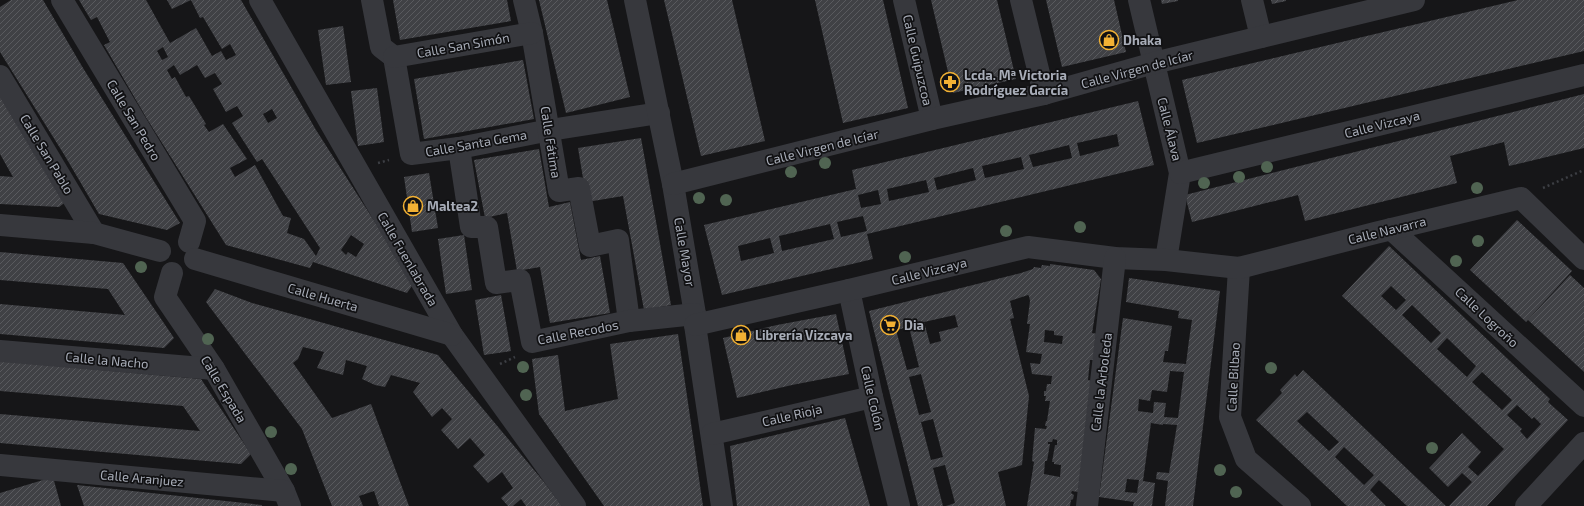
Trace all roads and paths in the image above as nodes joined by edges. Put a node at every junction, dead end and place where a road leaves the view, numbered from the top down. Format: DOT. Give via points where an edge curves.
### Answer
graph roads {
  1 [pos="62,0"];
  2 [pos="260,0"];
  3 [pos="372,0"];
  4 [pos="524,0"];
  5 [pos="635,0"];
  6 [pos="904,0"];
  7 [pos="1021,0"];
  8 [pos="1139,0"];
  9 [pos="1252,0"];
  10 [pos="1414,0"];
  11 [pos="532,33"];
  12 [pos="1261,37"];
  13 [pos="394,57"];
  14 [pos="1154,63"];
  15 [pos="1584,75"];
  16 [pos="0,76"];
  17 [pos="1044,94"];
  18 [pos="659,113"];
  19 [pos="932,119"];
  20 [pos="550,130"];
  21 [pos="459,148"];
  22 [pos="411,154"];
  23 [pos="357,169"];
  24 [pos="1584,170"];
  25 [pos="1180,173"];
  26 [pos="673,184"];
  27 [pos="1521,198"];
  28 [pos="0,225"];
  29 [pos="1391,229"];
  30 [pos="94,233"];
  31 [pos="160,251"];
  32 [pos="192,251"];
  33 [pos="1115,258"];
  34 [pos="1584,259"];
  35 [pos="1166,260"];
  36 [pos="1239,268"];
  37 [pos="172,273"];
  38 [pos="849,290"];
  39 [pos="695,319"];
  40 [pos="629,321"];
  41 [pos="452,335"];
  42 [pos="0,351"];
  43 [pos="214,369"];
  44 [pos="872,397"];
  45 [pos="1584,406"];
  46 [pos="712,434"];
  47 [pos="1584,443"];
  48 [pos="0,465"];
  49 [pos="287,498"];
  50 [pos="575,506"];
  51 [pos="722,506"];
  52 [pos="899,506"];
  53 [pos="1087,506"];
  54 [pos="1300,506"];
  55 [pos="1526,506"];
  1 -- 32 [label="street, Calle San Pedro" via="195,221"];
  2 -- 23 [label="street, Calle Fuenlabrada"];
  3 -- 13 [label="street" via="381,47"];
  4 -- 11 [label="street, Calle Fátima"];
  5 -- 18 [label="street, Calle Mayor"];
  6 -- 19 [label="street, Calle Guipuzcoa"];
  7 -- 17 [label="street"];
  8 -- 14 [label="street, Calle Álava"];
  9 -- 12 [label="street"];
  10 -- 12 [label="street, Calle Virgen de Icíar"];
  11 -- 13 [label="street, Calle San Simón"];
  11 -- 20 [label="street, Calle Fátima"];
  12 -- 14 [label="street, Calle Virgen de Icíar"];
  13 -- 22 [label="street"];
  14 -- 17 [label="street, Calle Virgen de Icíar"];
  14 -- 25 [label="street, Calle Álava"];
  15 -- 25 [label="street, Calle Vizcaya"];
  16 -- 30 [label="street, Calle San Pablo"];
  17 -- 19 [label="street, Calle Virgen de Icíar"];
  18 -- 20 [label="street, Calle Santa Gema"];
  18 -- 26 [label="street, Calle Mayor"];
  19 -- 26 [label="street, Calle Virgen de Icíar"];
  20 -- 21 [label="street, Calle Santa Gema"];
  20 -- 40 [label="street, Calle Fátima" via="559,191 579,188 590,246 618,240"];
  21 -- 22 [label="street, Calle Santa Gema"];
  21 -- 40 [label="street, Calle Recodos" via="472,227 487,227 496,283 520,280 532,342"];
  22 -- 23 [label="path"];
  23 -- 41 [label="street, Calle Fuenlabrada"];
  24 -- 27 [label="path"];
  25 -- 35 [label="street, Calle Álava"];
  26 -- 39 [label="street, Calle Mayor"];
  27 -- 29 [label="street, Calle Navarra"];
  27 -- 34 [label="street"];
  28 -- 30 [label="street"];
  29 -- 36 [label="street, Calle Navarra"];
  29 -- 45 [label="street, Calle Logroño"];
  30 -- 31 [label="street"];
  31 -- 32 [label="street" via="168,240 178,238"];
  31 -- 37 [label="street" via="160,262"];
  32 -- 37 [label="street" via="186,271 180,274"];
  32 -- 41 [label="street, Calle Huerta"];
  33 -- 35 [label="street, Calle Vizcaya"];
  33 -- 38 [label="street, Calle Vizcaya" via="1028,247"];
  33 -- 53 [label="street, Calle la Arboleda"];
  35 -- 36 [label="street, Calle Navarra"];
  36 -- 54 [label="street, Calle Bilbao" via="1230,417 1246,459"];
  37 -- 43 [label="street, Calle Espada" via="165,297"];
  38 -- 39 [label="street, Calle Vizcaya"];
  38 -- 44 [label="street, Calle Colón"];
  39 -- 40 [label="street, Calle Recodos"];
  39 -- 46 [label="street, Calle Mayor"];
  41 -- 50 [label="street, Calle Fuenlabrada"];
  42 -- 43 [label="street, Calle la Nacho"];
  43 -- 49 [label="street, Calle Espada"];
  44 -- 46 [label="street, Calle Rioja"];
  44 -- 52 [label="street, Calle Colón"];
  46 -- 51 [label="street, Calle Mayor"];
  47 -- 55 [label="street"];
  48 -- 49 [label="street, Calle Aranjuez"];
}
